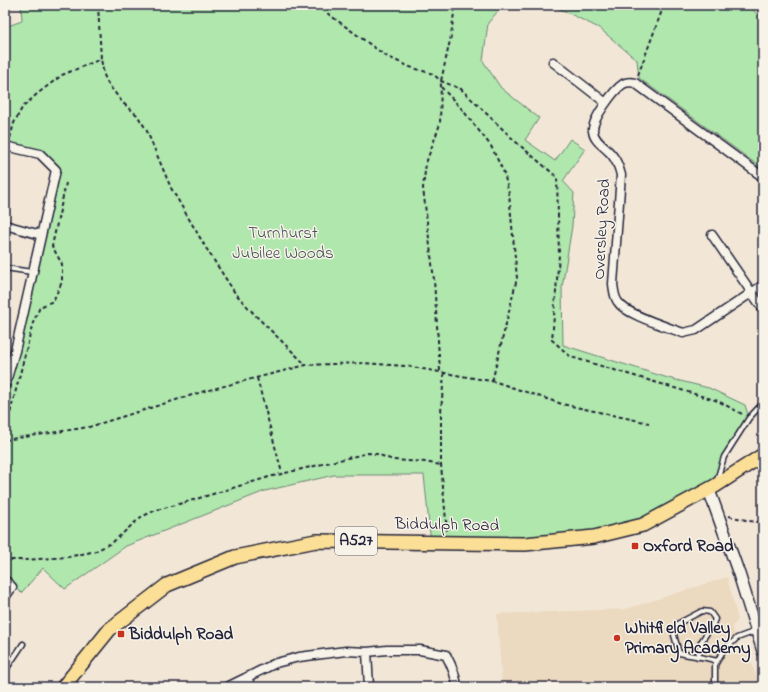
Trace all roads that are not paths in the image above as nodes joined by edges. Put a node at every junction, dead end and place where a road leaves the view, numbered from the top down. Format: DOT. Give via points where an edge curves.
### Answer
graph roads {
  1 [pos="553,62"];
  2 [pos="606,103"];
  3 [pos="6,146"];
  4 [pos="763,177"];
  5 [pos="5,226"];
  6 [pos="41,235"];
  7 [pos="712,235"];
  8 [pos="5,268"];
  9 [pos="32,272"];
  10 [pos="763,285"];
  11 [pos="753,292"];
  12 [pos="763,309"];
  13 [pos="5,385"];
  14 [pos="763,403"];
  15 [pos="763,455"];
  16 [pos="712,488"];
  17 [pos="5,580"];
  18 [pos="5,597"];
  19 [pos="757,631"];
  20 [pos="24,644"];
  21 [pos="763,651"];
  22 [pos="367,652"];
  23 [pos="698,656"];
  24 [pos="717,661"];
  25 [pos="5,670"];
  26 [pos="247,677"];
  27 [pos="63,687"];
  28 [pos="227,687"];
  29 [pos="251,687"];
  30 [pos="369,687"];
  31 [pos="457,687"];
  32 [pos="715,687"];
  1 -- 2 [label="street"];
  2 -- 4 [label="street, Oversley Road" via="624,84 636,83"];
  2 -- 11 [label="street, Oversley Road" via="594,123 593,131 595,138 613,155 621,175 613,284 618,302 625,310 683,333 696,330"];
  3 -- 6 [label="street" via="40,154 56,170"];
  5 -- 6 [label="street"];
  6 -- 9 [label="street"];
  7 -- 11 [label="street"];
  8 -- 9 [label="lane"];
  9 -- 13 [label="street"];
  10 -- 11 [label="street, Oversley Road"];
  11 -- 12 [label="street"];
  14 -- 16 [label="lane" via="749,418 724,457"];
  15 -- 16 [label="main road, Biddulph Road / A527"];
  16 -- 19 [label="street" via="717,513"];
  16 -- 27 [label="main road, Biddulph Road / A527" via="643,525 594,537 526,544 316,541 235,557 167,585 110,629"];
  17 -- 18 [label="street" via="12,587"];
  19 -- 21 [label="street"];
  19 -- 24 [label="lane" via="737,638 723,651"];
  20 -- 25 [label="lane"];
  22 -- 26 [label="street" via="346,651 299,657 276,663"];
  22 -- 30 [label="street"];
  22 -- 31 [label="street" via="407,649 446,655 452,666"];
  23 -- 23 [label="lane" via="679,653 674,635 677,624 702,612 710,612 715,618 701,642"];
  23 -- 24 [label="lane"];
  24 -- 32 [label="lane"];
  26 -- 28 [label="street"];
  26 -- 29 [label="street"];
}
